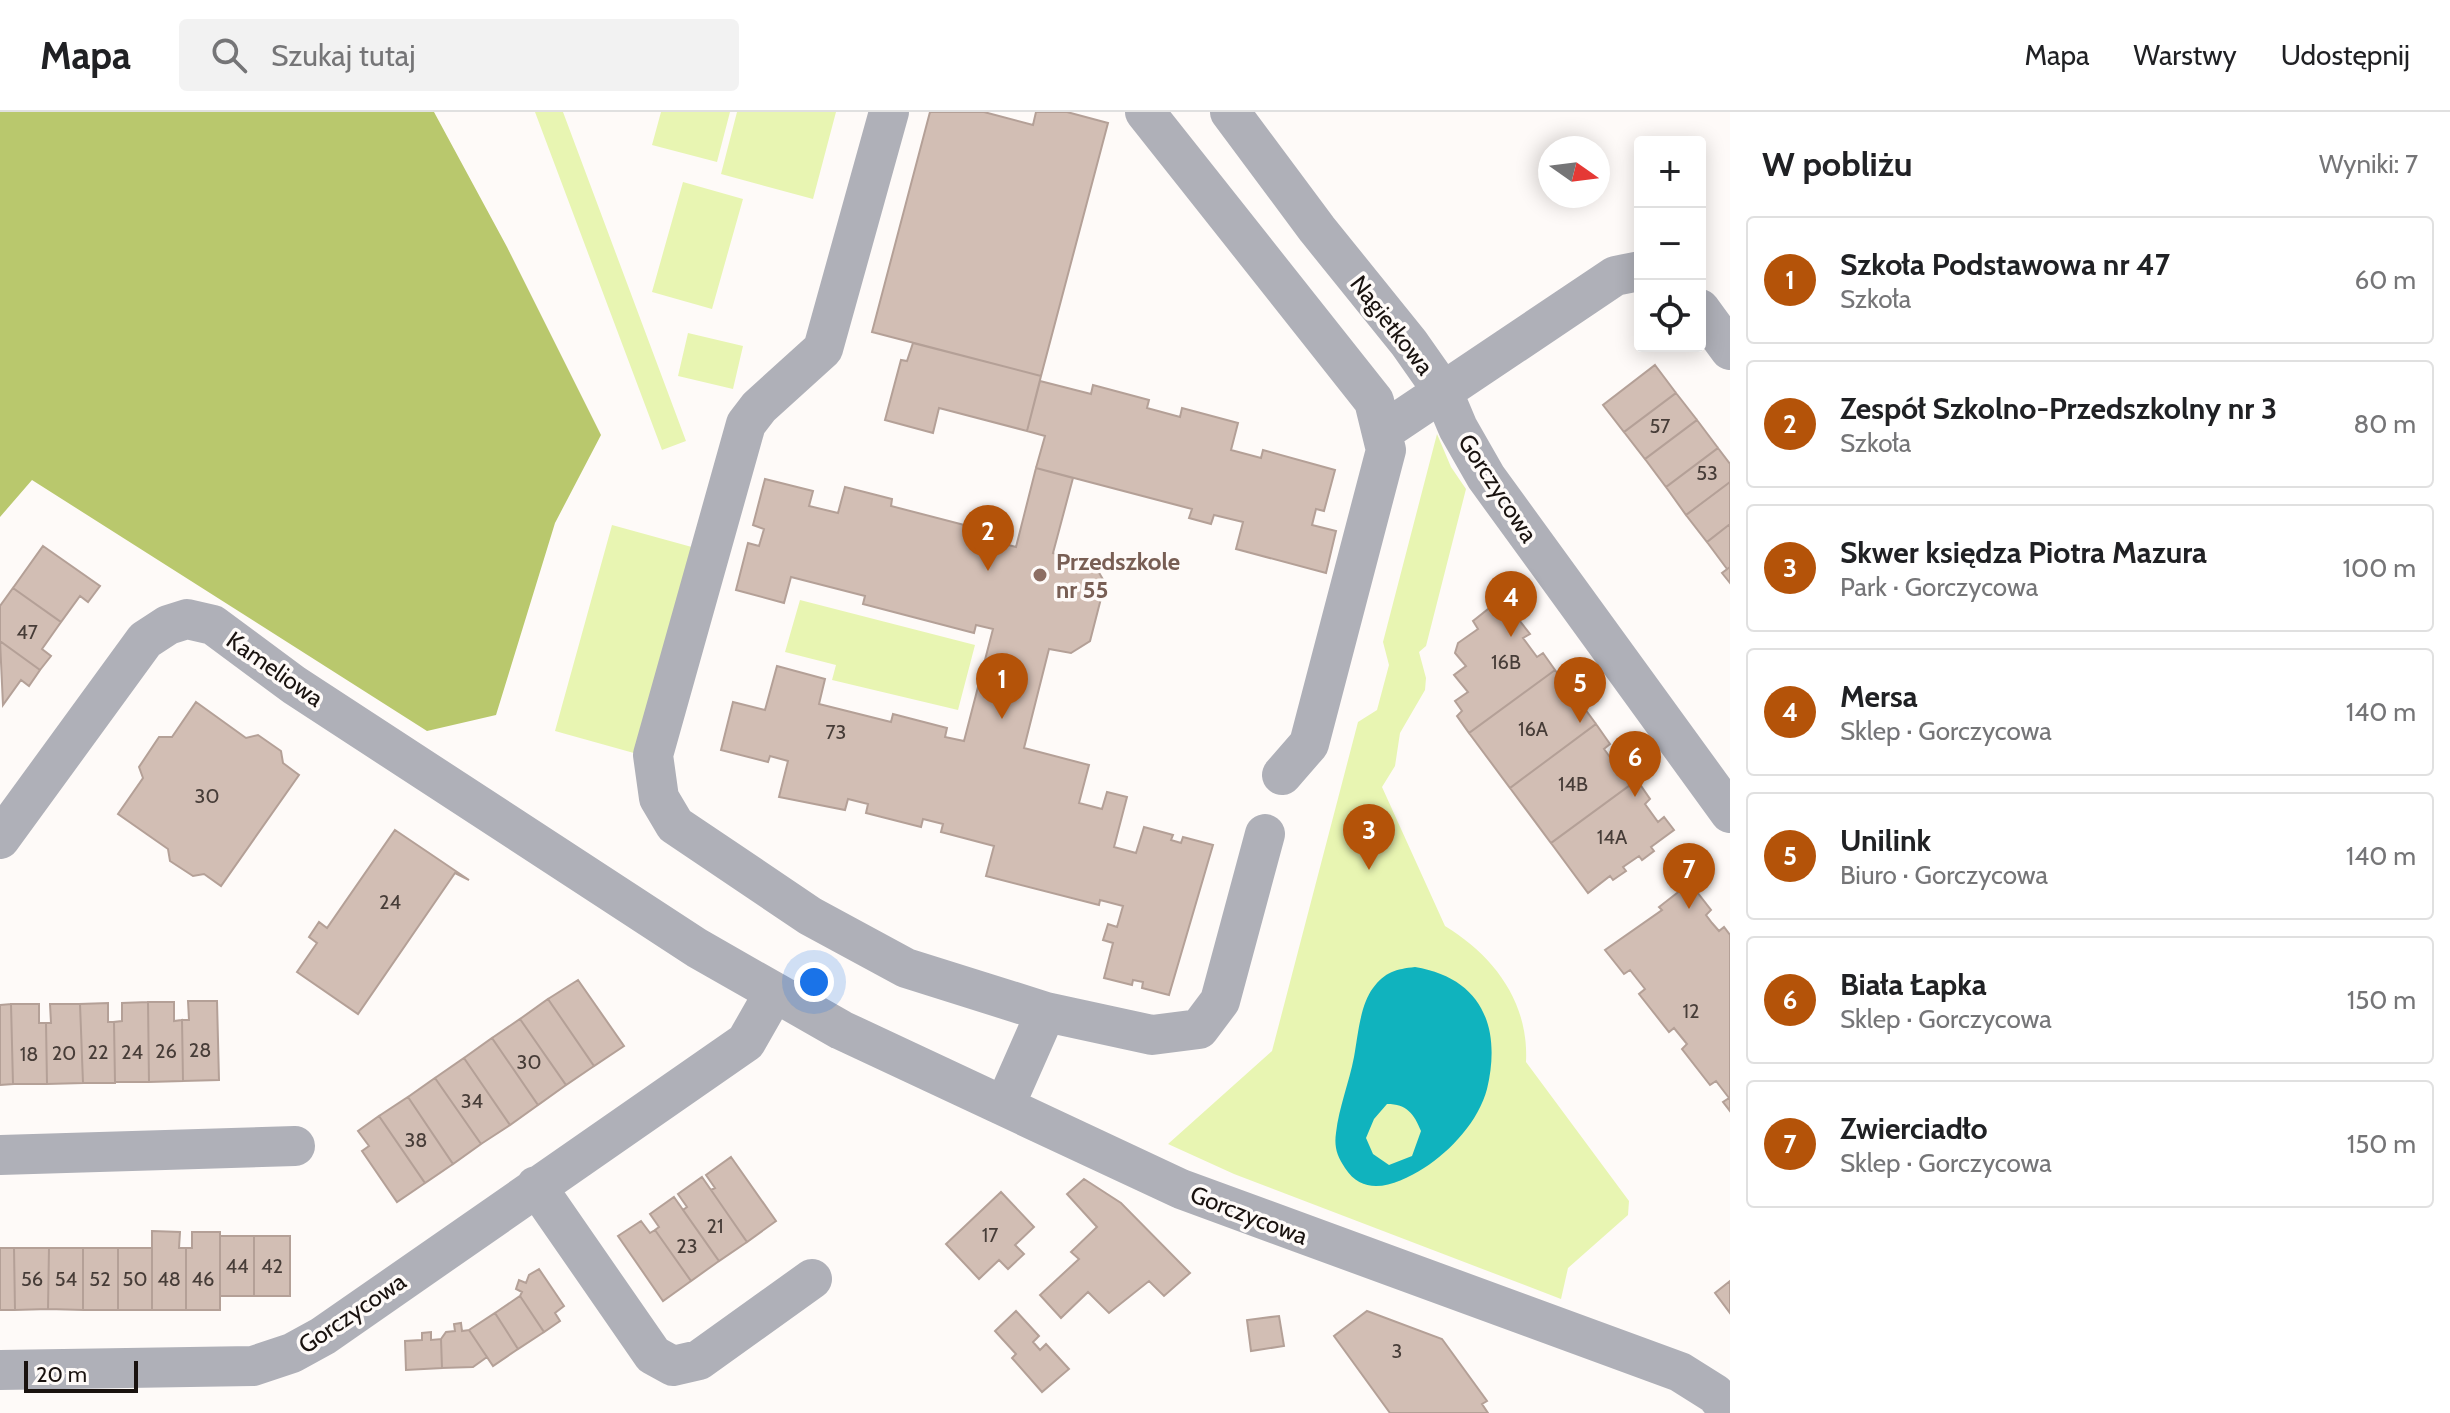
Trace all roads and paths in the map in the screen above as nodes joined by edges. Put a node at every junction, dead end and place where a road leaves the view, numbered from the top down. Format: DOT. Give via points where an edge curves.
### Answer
graph roads {
  1 [pos="889,112"];
  2 [pos="1145,112"];
  3 [pos="1230,112"];
  4 [pos="1634,272"];
  5 [pos="1706,317"];
  6 [pos="1730,350"];
  7 [pos="1442,390"];
  8 [pos="1384,431"];
  9 [pos="1282,775"];
  10 [pos="485,808"];
  11 [pos="1730,813"];
  12 [pos="1265,834"];
  13 [pos="0,839"];
  14 [pos="774,993"];
  15 [pos="1046,1012"];
  16 [pos="1005,1105"];
  17 [pos="295,1146"];
  18 [pos="0,1155"];
  19 [pos="536,1186"];
  20 [pos="812,1279"];
  21 [pos="0,1370"];
  22 [pos="1730,1412"];
  1 -- 15 [label="street" via="823,349 746,424 653,755 659,798 675,825 824,923 906,968"];
  2 -- 8 [label="street" via="1374,401"];
  3 -- 7 [label="street, Nagietkowa"];
  4 -- 7 [label="street, Nagietkowa" via="1615,276"];
  5 -- 6 [label="street"];
  7 -- 8 [label="street"];
  7 -- 11 [label="street, Gorczycowa" via="1486,477"];
  8 -- 9 [label="street" via="1386,450 1309,744"];
  10 -- 13 [label="street, Kameliowa" via="294,685 213,625 187,619 156,632 135,650"];
  10 -- 14 [label="street, Gorczycowa"];
  12 -- 15 [label="street" via="1220,1001 1199,1029 1152,1035"];
  14 -- 16 [label="street, Gorczycowa" via="841,1030"];
  14 -- 19 [label="street, Gorczycowa" via="746,1042"];
  15 -- 16 [label="street"];
  16 -- 22 [label="street, Gorczycowa" via="1181,1189 1680,1372 1715,1394"];
  17 -- 18 [label="street"];
  19 -- 20 [label="street" via="653,1355 673,1366 699,1360"];
  19 -- 21 [label="street, Gorczycowa" via="292,1353 253,1366"];
}
